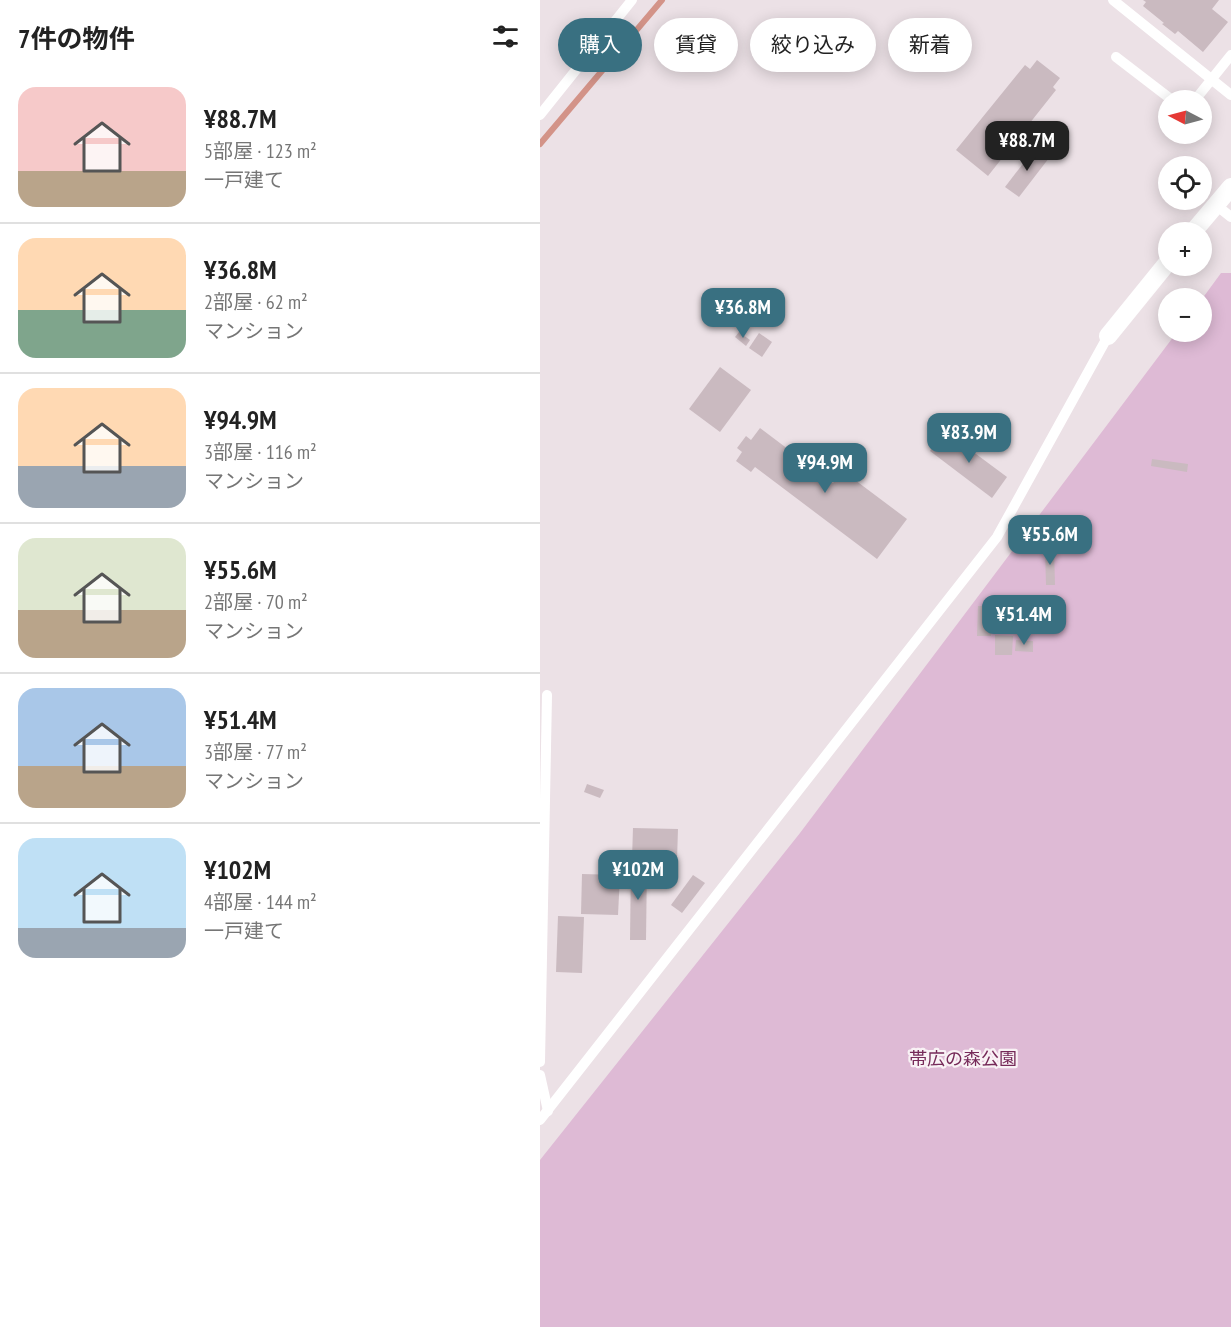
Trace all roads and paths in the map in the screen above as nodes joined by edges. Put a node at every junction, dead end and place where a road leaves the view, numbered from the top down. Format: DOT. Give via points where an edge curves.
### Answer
graph roads {
  1 [pos="632,0"];
  2 [pos="1113,0"];
  3 [pos="1231,55"];
  4 [pos="1116,57"];
  5 [pos="1212,80"];
  6 [pos="1159,90"];
  7 [pos="1204,90"];
  8 [pos="1231,95"];
  9 [pos="540,115"];
  10 [pos="1231,187"];
  11 [pos="1216,205"];
  12 [pos="1231,217"];
  13 [pos="1202,222"];
  14 [pos="1158,274"];
  15 [pos="1108,336"];
  16 [pos="547,695"];
  17 [pos="541,976"];
  18 [pos="540,1062"];
  19 [pos="540,1075"];
  20 [pos="548,1111"];
  21 [pos="540,1120"];
  1 -- 9 [label="lane"];
  2 -- 5 [label="lane"];
  3 -- 5 [label="lane"];
  4 -- 6 [label="lane"];
  5 -- 7 [label="lane"];
  5 -- 8 [label="lane"];
  10 -- 11 [label="street"];
  11 -- 12 [label="lane"];
  11 -- 13 [label="street"];
  14 -- 15 [label="street"];
  15 -- 20 [label="lane" via="997,537"];
  16 -- 17 [label="lane"];
  17 -- 18 [label="lane"];
  19 -- 20 [label="lane"];
  20 -- 21 [label="lane"];
}
